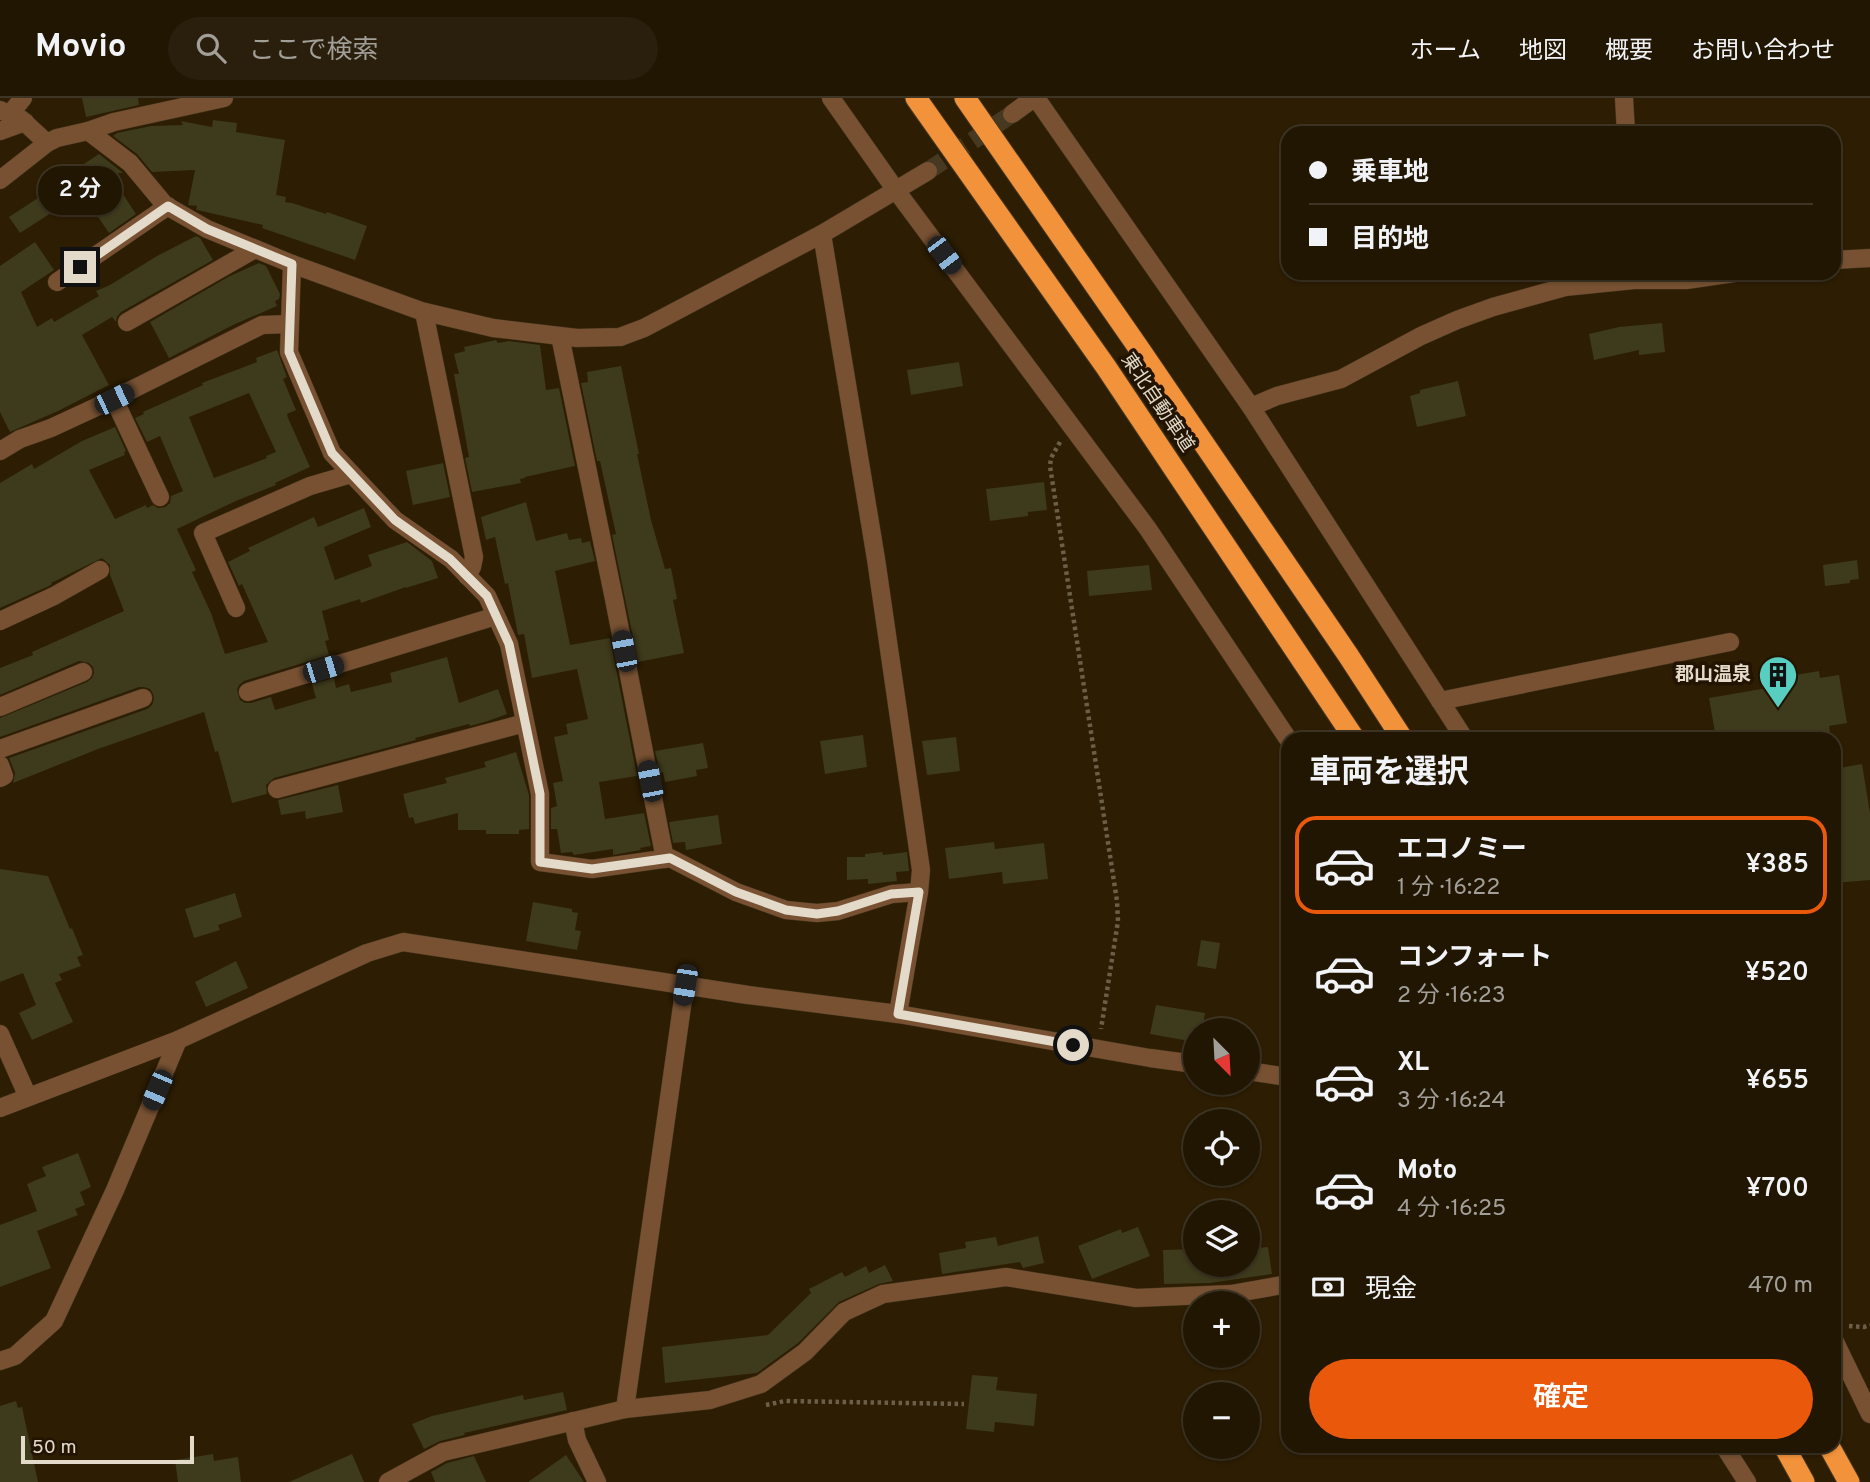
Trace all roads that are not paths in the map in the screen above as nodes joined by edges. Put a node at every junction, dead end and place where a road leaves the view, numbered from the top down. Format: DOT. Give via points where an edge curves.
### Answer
graph roads {
  1 [pos="23,98"];
  2 [pos="224,98"];
  3 [pos="831,98"];
  4 [pos="916,98"];
  5 [pos="965,98"];
  6 [pos="1035,98"];
  7 [pos="1625,98"];
  8 [pos="1012,114"];
  9 [pos="12,116"];
  10 [pos="1626,126"];
  11 [pos="0,131"];
  12 [pos="88,131"];
  13 [pos="47,143"];
  14 [pos="928,171"];
  15 [pos="0,180"];
  16 [pos="895,189"];
  17 [pos="168,206"];
  18 [pos="822,234"];
  19 [pos="255,249"];
  20 [pos="1870,258"];
  21 [pos="1841,260"];
  22 [pos="292,264"];
  23 [pos="1609,280"];
  24 [pos="57,282"];
  25 [pos="424,312"];
  26 [pos="127,322"];
  27 [pos="289,324"];
  28 [pos="560,336"];
  29 [pos="114,399"];
  30 [pos="1251,407"];
  31 [pos="0,451"];
  32 [pos="351,474"];
  33 [pos="160,497"];
  34 [pos="100,570"];
  35 [pos="467,576"];
  36 [pos="236,608"];
  37 [pos="496,616"];
  38 [pos="0,621"];
  39 [pos="1730,642"];
  40 [pos="83,672"];
  41 [pos="248,692"];
  42 [pos="143,698"];
  43 [pos="1440,701"];
  44 [pos="0,707"];
  45 [pos="525,723"];
  46 [pos="1283,732"];
  47 [pos="1350,732"];
  48 [pos="1398,732"];
  49 [pos="1460,732"];
  50 [pos="0,749"];
  51 [pos="0,765"];
  52 [pos="0,778"];
  53 [pos="276,789"];
  54 [pos="665,859"];
  55 [pos="919,892"];
  56 [pos="685,985"];
  57 [pos="898,1014"];
  58 [pos="0,1034"];
  59 [pos="178,1040"];
  60 [pos="1183,1062"];
  61 [pos="1260,1073"];
  62 [pos="1281,1076"];
  63 [pos="28,1097"];
  64 [pos="0,1108"];
  65 [pos="1281,1285"];
  66 [pos="1841,1338"];
  67 [pos="0,1361"];
  68 [pos="625,1409"];
  69 [pos="1870,1414"];
  70 [pos="573,1421"];
  71 [pos="1728,1453"];
  72 [pos="1788,1453"];
  73 [pos="1833,1453"];
  74 [pos="388,1482"];
  75 [pos="597,1482"];
  76 [pos="1747,1482"];
  77 [pos="1804,1482"];
  78 [pos="1849,1482"];
  1 -- 9 [label="street"];
  2 -- 12 [label="street"];
  3 -- 16 [label="street"];
  4 -- 47 [label="highway, 東北自動車道" via="1106,367"];
  5 -- 48 [label="highway, 東北自動車道"];
  6 -- 8 [label="street"];
  6 -- 30 [label="street"];
  7 -- 10 [label="street"];
  9 -- 11 [label="street"];
  9 -- 13 [label="street"];
  12 -- 13 [label="street"];
  12 -- 17 [label="street" via="130,163"];
  13 -- 15 [label="street"];
  14 -- 16 [label="street"];
  16 -- 18 [label="street"];
  16 -- 46 [label="street" via="1148,529"];
  17 -- 19 [label="street"];
  17 -- 24 [label="street"];
  18 -- 28 [label="street" via="644,328 620,337"];
  18 -- 55 [label="street" via="876,559 921,870"];
  19 -- 22 [label="street"];
  19 -- 26 [label="street"];
  20 -- 21 [label="street"];
  22 -- 25 [label="street"];
  22 -- 27 [label="street"];
  23 -- 30 [label="street" via="1493,307 1421,336 1341,379"];
  25 -- 28 [label="street" via="494,328"];
  25 -- 35 [label="street" via="474,557"];
  27 -- 29 [label="street" via="262,325"];
  27 -- 32 [label="street" via="289,352 332,453"];
  28 -- 54 [label="street"];
  29 -- 31 [label="street"];
  29 -- 33 [label="street"];
  30 -- 43 [label="street"];
  32 -- 35 [label="street" via="395,520"];
  32 -- 36 [label="street" via="310,486 203,533"];
  34 -- 38 [label="street"];
  35 -- 37 [label="street" via="487,596"];
  37 -- 41 [label="street"];
  37 -- 45 [label="street" via="509,644"];
  39 -- 43 [label="street"];
  40 -- 44 [label="street"];
  42 -- 50 [label="street"];
  43 -- 49 [label="street"];
  45 -- 53 [label="street"];
  45 -- 54 [label="street" via="540,794 540,862 592,869"];
  51 -- 52 [label="street" via="4,776"];
  54 -- 55 [label="street" via="786,910 817,914 891,894"];
  55 -- 57 [label="street"];
  56 -- 57 [label="street"];
  56 -- 59 [label="street" via="403,942 368,953"];
  56 -- 68 [label="street"];
  57 -- 60 [label="street"];
  58 -- 63 [label="street"];
  59 -- 63 [label="street"];
  59 -- 67 [label="street" via="54,1321 15,1356"];
  61 -- 62 [label="street"];
  63 -- 64 [label="street"];
  65 -- 68 [label="street" via="1231,1294 1136,1298 1006,1277 883,1294 844,1312 805,1352 761,1384 710,1400"];
  66 -- 69 [label="street"];
  68 -- 70 [label="street"];
  70 -- 74 [label="street" via="443,1452"];
  70 -- 75 [label="street"];
  71 -- 76 [label="street"];
  72 -- 77 [label="highway"];
  73 -- 78 [label="highway"];
}
